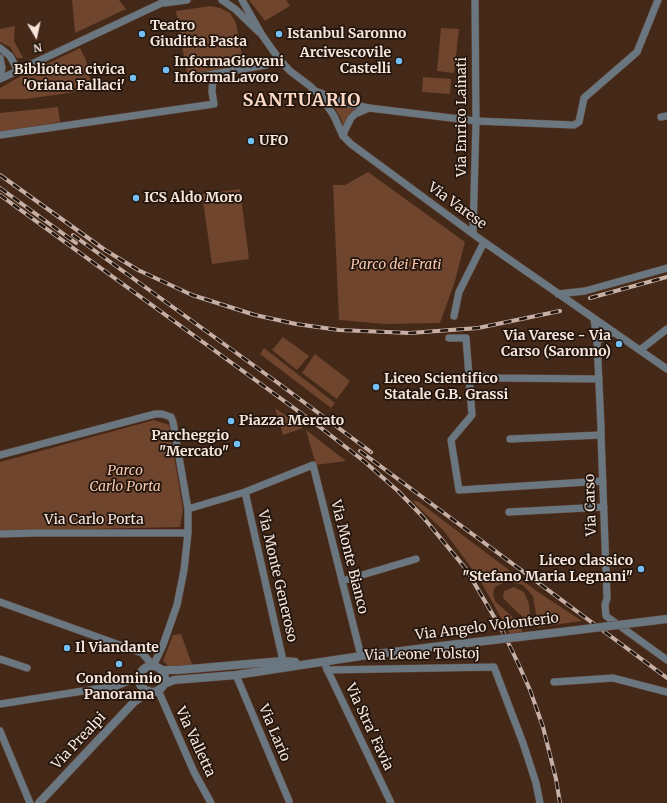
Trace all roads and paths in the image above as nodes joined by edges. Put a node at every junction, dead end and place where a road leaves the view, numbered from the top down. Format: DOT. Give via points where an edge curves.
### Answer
graph roads {
  1 [pos="187,0"];
  2 [pos="222,0"];
  3 [pos="242,0"];
  4 [pos="474,0"];
  5 [pos="658,0"];
  6 [pos="161,2"];
  7 [pos="262,35"];
  8 [pos="0,48"];
  9 [pos="0,58"];
  10 [pos="279,59"];
  11 [pos="18,71"];
  12 [pos="213,74"];
  13 [pos="0,76"];
  14 [pos="196,77"];
  15 [pos="0,79"];
  16 [pos="317,92"];
  17 [pos="369,108"];
  18 [pos="476,121"];
  19 [pos="0,135"];
  20 [pos="343,136"];
  21 [pos="473,233"];
  22 [pos="484,242"];
  23 [pos="667,268"];
  24 [pos="558,294"];
  25 [pos="454,316"];
  26 [pos="594,319"];
  27 [pos="667,329"];
  28 [pos="614,332"];
  29 [pos="449,338"];
  30 [pos="597,341"];
  31 [pos="640,350"];
  32 [pos="667,368"];
  33 [pos="470,376"];
  34 [pos="599,379"];
  35 [pos="601,435"];
  36 [pos="510,439"];
  37 [pos="0,455"];
  38 [pos="603,482"];
  39 [pos="245,492"];
  40 [pos="604,507"];
  41 [pos="188,510"];
  42 [pos="509,512"];
  43 [pos="188,533"];
  44 [pos="0,534"];
  45 [pos="416,559"];
  46 [pos="342,580"];
  47 [pos="0,602"];
  48 [pos="667,619"];
  49 [pos="361,656"];
  50 [pos="0,659"];
  51 [pos="667,660"];
  52 [pos="323,661"];
  53 [pos="284,664"];
  54 [pos="27,668"];
  55 [pos="154,668"];
  56 [pos="327,670"];
  57 [pos="236,675"];
  58 [pos="554,682"];
  59 [pos="143,684"];
  60 [pos="164,684"];
  61 [pos="116,686"];
  62 [pos="158,690"];
  63 [pos="667,692"];
  64 [pos="0,704"];
  65 [pos="0,731"];
  66 [pos="289,801"];
  67 [pos="30,803"];
  68 [pos="38,803"];
  69 [pos="210,803"];
  70 [pos="391,803"];
  71 [pos="540,803"];
  1 -- 6 [label="street"];
  2 -- 7 [label="street, Via Varese"];
  3 -- 7 [label="street, Via Varese"];
  4 -- 18 [label="street, Via Enrico Lainati"];
  5 -- 18 [label="street" via="637,52 584,98 580,122 574,125"];
  6 -- 11 [label="street"];
  7 -- 10 [label="street, Via Varese"];
  8 -- 11 [label="street" via="10,56"];
  9 -- 13 [label="street"];
  10 -- 12 [label="street" via="266,65"];
  10 -- 16 [label="street, Via Varese"];
  11 -- 15 [label="street"];
  12 -- 14 [label="street"];
  12 -- 19 [label="street" via="214,104"];
  16 -- 17 [label="street" via="345,103"];
  16 -- 20 [label="street, Via Varese" via="329,108"];
  17 -- 18 [label="street"];
  17 -- 20 [label="street" via="351,118"];
  18 -- 21 [label="street, Via Enrico Lainati"];
  20 -- 21 [label="street, Via Varese" via="355,148"];
  21 -- 22 [label="street, Via Varese"];
  22 -- 24 [label="street, Via Varese"];
  22 -- 25 [label="street" via="459,292"];
  23 -- 24 [label="street" via="585,291"];
  24 -- 26 [label="street, Via Varese"];
  26 -- 28 [label="street, Via Varese"];
  26 -- 30 [label="street, Via Carso"];
  27 -- 31 [label="street"];
  28 -- 30 [label="street"];
  28 -- 31 [label="street, Via Varese"];
  29 -- 33 [label="street" via="466,338"];
  30 -- 34 [label="street, Via Carso"];
  31 -- 32 [label="street, Via Varese"];
  33 -- 34 [label="street"];
  33 -- 38 [label="street" via="472,415 451,440 458,490"];
  34 -- 35 [label="street, Via Carso"];
  35 -- 36 [label="street"];
  35 -- 38 [label="street, Via Carso"];
  37 -- 41 [label="street" via="154,414 167,415 173,422"];
  38 -- 40 [label="street, Via Carso"];
  39 -- 41 [label="street"];
  39 -- 46 [label="street, Via Monte Bianco" via="313,465"];
  39 -- 53 [label="street, Via Monte Generoso"];
  40 -- 42 [label="street"];
  40 -- 51 [label="street, Via Carso" via="606,616"];
  41 -- 43 [label="street"];
  43 -- 44 [label="street, Via Carlo Porta"];
  43 -- 55 [label="street" via="177,605"];
  45 -- 46 [label="street"];
  46 -- 49 [label="street, Via Monte Bianco"];
  47 -- 55 [label="street" via="142,653"];
  48 -- 49 [label="street, Via Angelo Volonterio, bridge"];
  49 -- 52 [label="street, Via Angelo Volonterio"];
  50 -- 54 [label="street"];
  52 -- 53 [label="street, Via Angelo Volonterio"];
  52 -- 56 [label="street, Via Stra' Favia"];
  53 -- 55 [label="street, Via Angelo Volonterio" via="178,670"];
  53 -- 57 [label="street, Via Angelo Volonterio"];
  55 -- 59 [label="street" via="143,671"];
  55 -- 60 [label="street" via="165,676"];
  56 -- 70 [label="street, Via Stra' Favia"];
  56 -- 71 [label="street, Via Leone Tolstoj" via="494,667 523,743"];
  57 -- 60 [label="street, Via Angelo Volonterio" via="174,680"];
  57 -- 66 [label="street, Via Lario"];
  58 -- 63 [label="street" via="613,678"];
  59 -- 61 [label="street"];
  59 -- 62 [label="street"];
  59 -- 68 [label="street, Via Prealpi" via="140,697"];
  60 -- 62 [label="street"];
  61 -- 64 [label="street"];
  62 -- 69 [label="street, Via Valletta"];
  65 -- 67 [label="street"];
}
